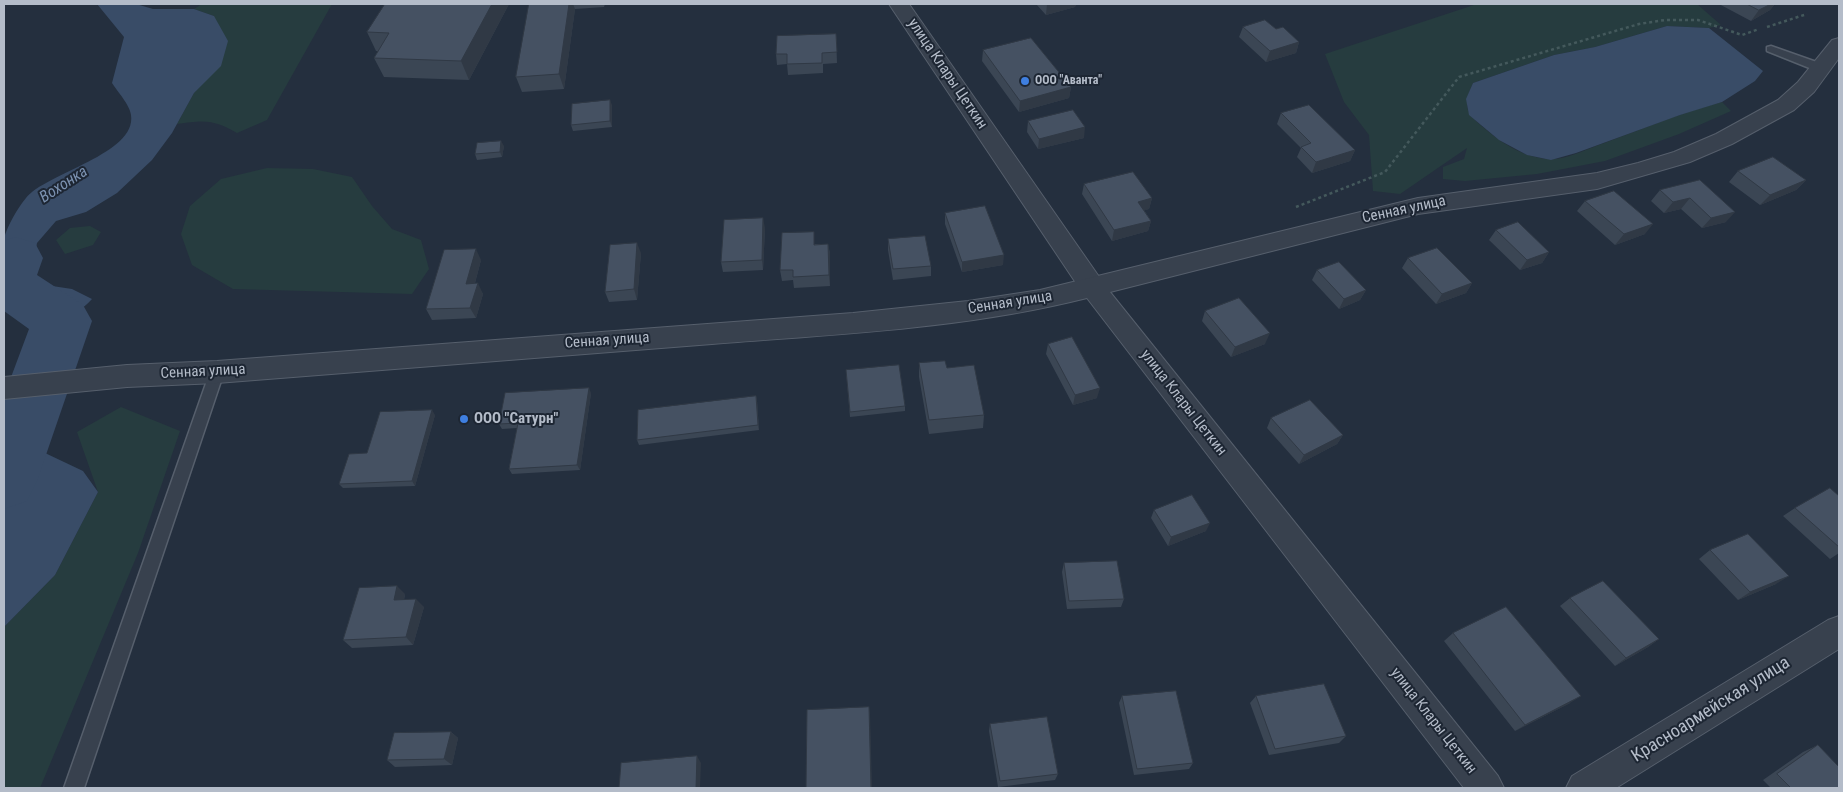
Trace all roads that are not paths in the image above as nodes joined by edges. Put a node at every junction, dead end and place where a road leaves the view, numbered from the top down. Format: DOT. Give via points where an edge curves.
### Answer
graph roads {
  1 [pos="900,4"];
  2 [pos="1839,44"];
  3 [pos="1771,49"];
  4 [pos="1821,68"];
  5 [pos="1093,288"];
  6 [pos="216,372"];
  7 [pos="4,388"];
  8 [pos="1839,631"];
  9 [pos="74,788"];
  10 [pos="1486,788"];
  11 [pos="1584,788"];
  1 -- 5 [label="street, улица Клары Цеткин"];
  2 -- 4 [label="street, Сенная улица"];
  3 -- 4 [label="lane"];
  4 -- 5 [label="street, Сенная улица" via="1786,105 1758,122 1682,157 1642,170 1597,181 1400,210"];
  5 -- 6 [label="street, Сенная улица" via="968,311 853,323"];
  5 -- 10 [label="street, улица Клары Цеткин"];
  6 -- 7 [label="street, Сенная улица" via="127,376"];
  6 -- 9 [label="lane"];
  8 -- 11 [label="street, Красноармейская улица"];
}
